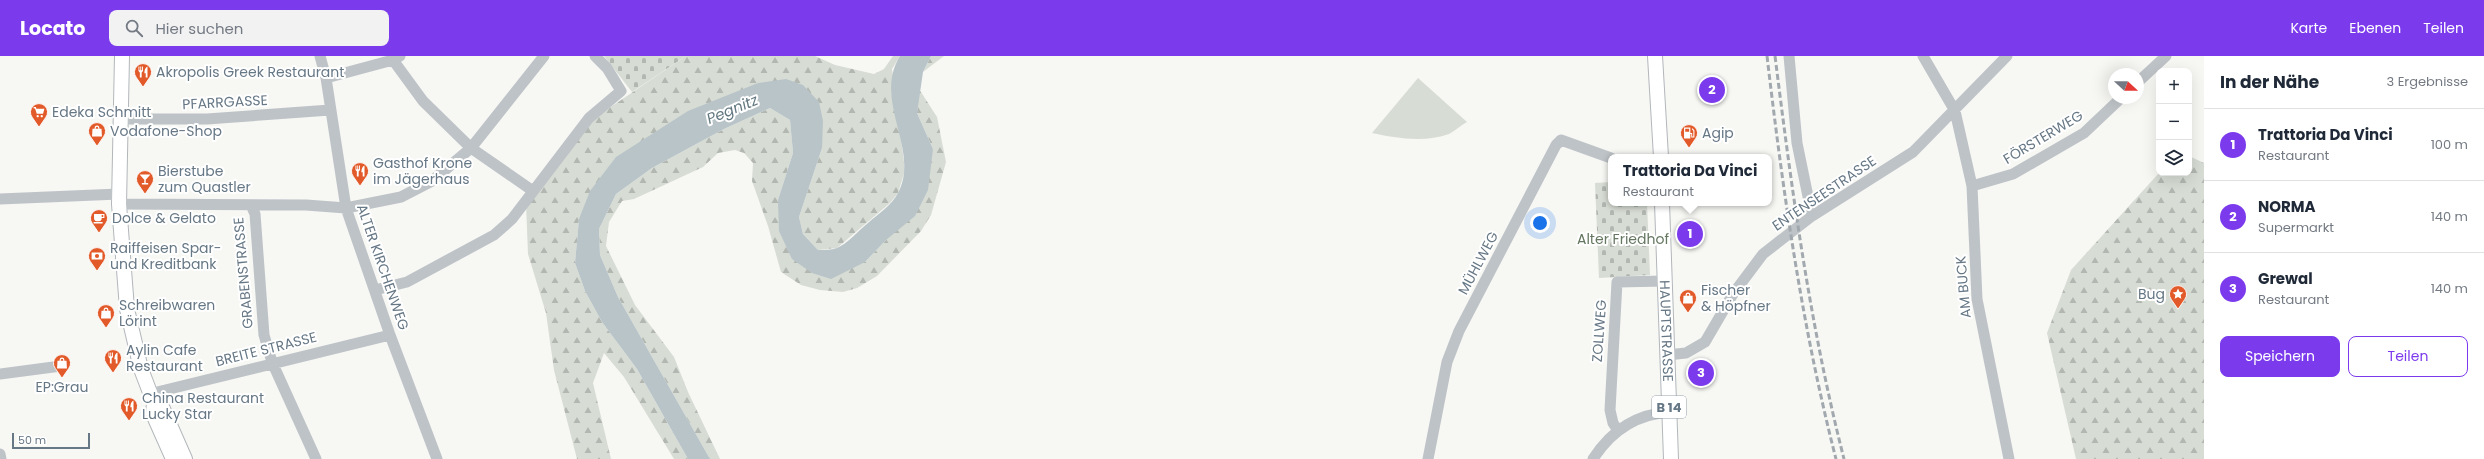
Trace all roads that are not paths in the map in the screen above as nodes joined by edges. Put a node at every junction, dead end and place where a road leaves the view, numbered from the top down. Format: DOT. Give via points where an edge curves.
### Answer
graph roads {
  1 [pos="122,56"];
  2 [pos="320,56"];
  3 [pos="544,56"];
  4 [pos="595,56"];
  5 [pos="1655,56"];
  6 [pos="1789,56"];
  7 [pos="1924,56"];
  8 [pos="2007,56"];
  9 [pos="2166,56"];
  10 [pos="396,58"];
  11 [pos="2144,76"];
  12 [pos="326,78"];
  13 [pos="2115,104"];
  14 [pos="330,110"];
  15 [pos="1954,111"];
  16 [pos="121,119"];
  17 [pos="471,148"];
  18 [pos="1661,154"];
  19 [pos="1608,157"];
  20 [pos="1972,186"];
  21 [pos="532,191"];
  22 [pos="0,199"];
  23 [pos="119,199"];
  24 [pos="251,205"];
  25 [pos="1662,206"];
  26 [pos="346,208"];
  27 [pos="1812,216"];
  28 [pos="1665,281"];
  29 [pos="375,290"];
  30 [pos="390,335"];
  31 [pos="1667,356"];
  32 [pos="272,362"];
  33 [pos="61,366"];
  34 [pos="0,374"];
  35 [pos="151,398"];
  36 [pos="1670,412"];
  37 [pos="1617,429"];
  38 [pos="0,454"];
  39 [pos="1430,458"];
  40 [pos="1,459"];
  41 [pos="173,459"];
  42 [pos="185,459"];
  43 [pos="316,459"];
  44 [pos="437,459"];
  45 [pos="1593,459"];
  46 [pos="1671,459"];
  47 [pos="2009,459"];
  1 -- 16 [label="main road"];
  2 -- 12 [label="street, ALTER KIRCHENWEG"];
  3 -- 17 [label="street, GRABENSTRASSE"];
  4 -- 21 [label="street" via="608,68 621,91 589,118"];
  5 -- 18 [label="main road"];
  6 -- 27 [label="street" via="1797,143"];
  7 -- 15 [label="street, AM BUCK"];
  8 -- 15 [label="street, ENTENSEESTRASSE"];
  9 -- 11 [label="street"];
  10 -- 12 [label="street"];
  10 -- 17 [label="street" via="423,101"];
  12 -- 14 [label="street, ALTER KIRCHENWEG"];
  13 -- 20 [label="street, FÖRSTERWEG" via="2084,133 2014,174"];
  14 -- 16 [label="street, PFARRGASSE" via="207,119"];
  14 -- 26 [label="street, ALTER KIRCHENWEG"];
  15 -- 20 [label="street, AM BUCK"];
  15 -- 27 [label="street, ENTENSEESTRASSE" via="1913,152"];
  16 -- 23 [label="main road"];
  17 -- 21 [label="street"];
  17 -- 26 [label="street, GRABENSTRASSE" via="432,181 401,197"];
  19 -- 39 [label="street, MÜHLWEG" via="1561,140 1556,145 1459,331 1447,362"];
  20 -- 47 [label="street, AM BUCK" via="1977,299"];
  21 -- 29 [label="street" via="512,219 494,235 406,282"];
  22 -- 23 [label="street, GRABENSTRASSE"];
  23 -- 24 [label="street, GRABENSTRASSE"];
  23 -- 35 [label="main road" via="127,309 134,345"];
  24 -- 26 [label="street, GRABENSTRASSE"];
  24 -- 32 [label="street, GRABENSTRASSE" via="255,214 262,322"];
  25 -- 28 [label="main road, HAUPTSTRASSE / B 14"];
  26 -- 29 [label="street, ALTER KIRCHENWEG"];
  27 -- 31 [label="street, ENTENSEESTRASSE" via="1763,254 1733,294 1705,342 1686,353"];
  28 -- 31 [label="main road, HAUPTSTRASSE / B 14"];
  28 -- 37 [label="street, ZOLLWEG" via="1617,282 1610,410"];
  29 -- 30 [label="street, ALTER KIRCHENWEG"];
  30 -- 32 [label="street, BREITE STRASSE"];
  30 -- 44 [label="street, ALTER KIRCHENWEG"];
  31 -- 36 [label="main road, HAUPTSTRASSE / B 14"];
  32 -- 35 [label="street, BREITE STRASSE"];
  32 -- 43 [label="street, GRABENSTRASSE"];
  33 -- 34 [label="street"];
  35 -- 41 [label="main road" via="152,414"];
  35 -- 42 [label="main road" via="162,409"];
  36 -- 37 [label="street" via="1657,413"];
  36 -- 46 [label="main road, HAUPTSTRASSE / B 14"];
  37 -- 45 [label="street"];
  38 -- 40 [label="street"];
}
